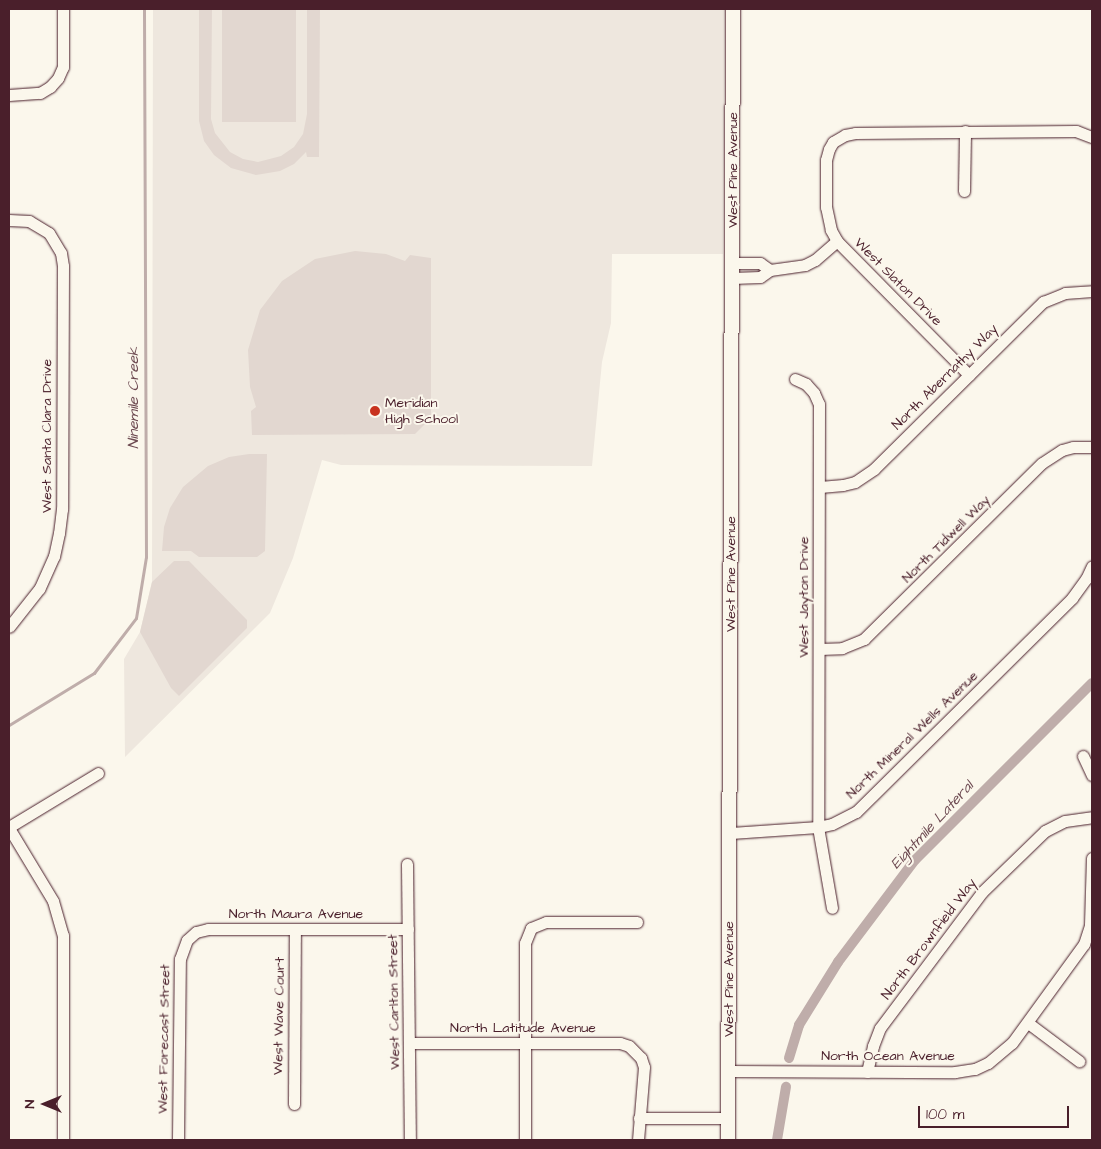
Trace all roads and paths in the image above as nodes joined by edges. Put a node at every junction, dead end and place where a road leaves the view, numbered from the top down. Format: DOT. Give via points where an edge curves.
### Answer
graph roads {
  1 [pos="63,9"];
  2 [pos="733,9"];
  3 [pos="9,95"];
  4 [pos="965,131"];
  5 [pos="1092,137"];
  6 [pos="964,191"];
  7 [pos="9,220"];
  8 [pos="837,241"];
  9 [pos="732,263"];
  10 [pos="770,270"];
  11 [pos="732,278"];
  12 [pos="1092,291"];
  13 [pos="969,375"];
  14 [pos="795,379"];
  15 [pos="1092,447"];
  16 [pos="820,487"];
  17 [pos="1092,566"];
  18 [pos="9,627"];
  19 [pos="819,649"];
  20 [pos="1083,756"];
  21 [pos="98,773"];
  22 [pos="1092,775"];
  23 [pos="1092,817"];
  24 [pos="9,827"];
  25 [pos="818,827"];
  26 [pos="730,832"];
  27 [pos="1092,858"];
  28 [pos="407,864"];
  29 [pos="832,908"];
  30 [pos="637,922"];
  31 [pos="295,929"];
  32 [pos="408,929"];
  33 [pos="186,940"];
  34 [pos="1028,1023"];
  35 [pos="525,1042"];
  36 [pos="410,1044"];
  37 [pos="1079,1061"];
  38 [pos="728,1070"];
  39 [pos="867,1072"];
  40 [pos="294,1104"];
  41 [pos="640,1118"];
  42 [pos="728,1118"];
  43 [pos="63,1140"];
  44 [pos="178,1140"];
  45 [pos="410,1140"];
  46 [pos="525,1140"];
  47 [pos="638,1140"];
  48 [pos="728,1140"];
  1 -- 3 [label="street" via="63,67 58,78 50,87 34,94"];
  2 -- 9 [label="street, West Pine Avenue"];
  4 -- 5 [label="street" via="1076,131"];
  4 -- 6 [label="street"];
  4 -- 8 [label="street, West Slaton Drive" via="855,133 833,142 826,160 826,207"];
  7 -- 18 [label="street, West Santa Clara Drive" via="29,221 49,233 61,253 63,266 61,521 54,556 42,582"];
  8 -- 10 [label="street" via="805,265"];
  8 -- 13 [label="street, West Slaton Drive"];
  9 -- 10 [label="street" via="760,263"];
  9 -- 11 [label="street, West Pine Avenue"];
  10 -- 11 [label="street" via="760,277"];
  11 -- 26 [label="street, West Pine Avenue"];
  12 -- 13 [label="street, North Abernathy Way" via="1065,293 1043,302"];
  13 -- 16 [label="street, North Abernathy Way" via="865,476 843,485"];
  14 -- 16 [label="street, West Jayton Drive" via="810,389 819,404"];
  15 -- 19 [label="street, North Tidwell Way" via="1062,450 1042,463 864,639 842,648"];
  16 -- 19 [label="street, West Jayton Drive"];
  17 -- 25 [label="street, North Mineral Wells Avenue" via="1080,589 868,803 844,819"];
  19 -- 25 [label="street, West Jayton Drive"];
  20 -- 22 [label="street"];
  21 -- 24 [label="street"];
  23 -- 39 [label="street, North Brownfield Way" via="1066,821 1045,831 982,892 880,1028 872,1046"];
  24 -- 43 [label="street" via="53,901 63,935"];
  25 -- 26 [label="street, North Mineral Wells Avenue"];
  25 -- 29 [label="street, West Jayton Drive"];
  26 -- 38 [label="street, West Pine Avenue"];
  27 -- 34 [label="street, North Ocean Avenue" via="1090,925 1084,944"];
  28 -- 32 [label="street, West Carlton Street"];
  30 -- 35 [label="street" via="546,922 531,928 525,943"];
  31 -- 32 [label="street, North Maura Avenue"];
  31 -- 33 [label="street, North Maura Avenue" via="208,929 196,932"];
  31 -- 40 [label="street, West Wave Court"];
  32 -- 36 [label="street, West Carlton Street"];
  33 -- 44 [label="street, West Forecast Street" via="180,959"];
  34 -- 37 [label="street"];
  34 -- 39 [label="street, North Ocean Avenue" via="1003,1054 975,1069"];
  35 -- 36 [label="street, North Latitude Avenue"];
  35 -- 41 [label="street, North Latitude Avenue" via="620,1043 635,1050 644,1067"];
  35 -- 46 [label="street"];
  36 -- 45 [label="street, West Carlton Street"];
  38 -- 39 [label="street, North Ocean Avenue"];
  38 -- 42 [label="street, West Pine Avenue"];
  41 -- 42 [label="street"];
  41 -- 47 [label="street"];
  42 -- 48 [label="street, West Pine Avenue"];
}
